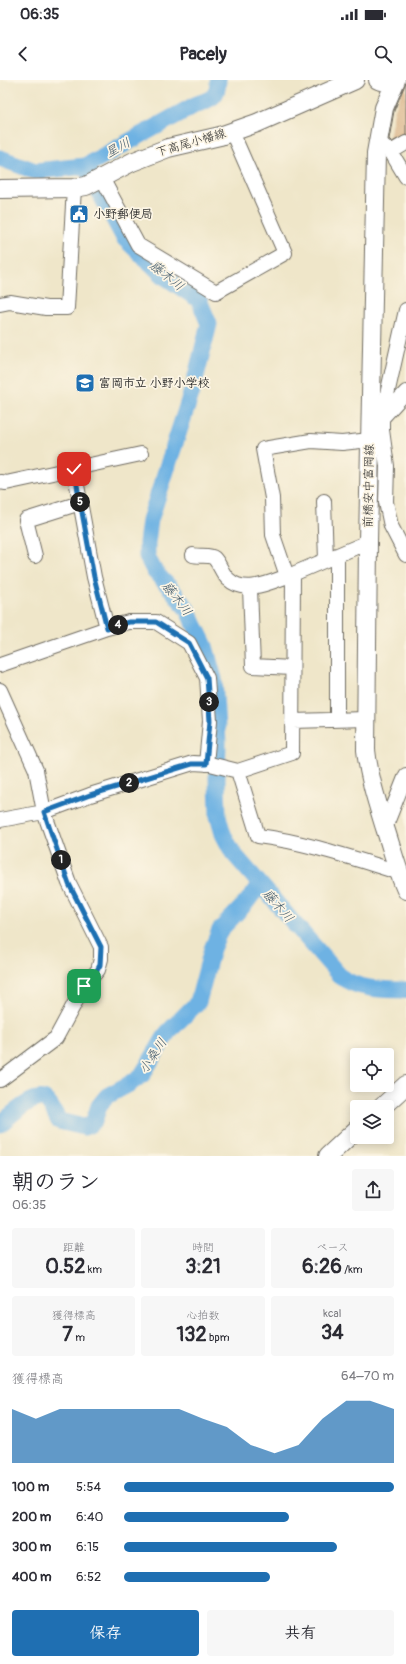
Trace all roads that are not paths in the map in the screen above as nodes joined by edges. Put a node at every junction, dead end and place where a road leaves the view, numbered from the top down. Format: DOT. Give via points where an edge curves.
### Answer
graph roads {
  1 [pos="355,80"];
  2 [pos="389,81"];
  3 [pos="232,132"];
  4 [pos="406,143"];
  5 [pos="385,146"];
  6 [pos="406,177"];
  7 [pos="90,183"];
  8 [pos="0,189"];
  9 [pos="0,304"];
  10 [pos="406,310"];
  11 [pos="406,392"];
  12 [pos="376,417"];
  13 [pos="370,440"];
  14 [pos="141,454"];
  15 [pos="74,469"];
  16 [pos="0,482"];
  17 [pos="324,501"];
  18 [pos="80,503"];
  19 [pos="368,542"];
  20 [pos="193,555"];
  21 [pos="406,555"];
  22 [pos="35,556"];
  23 [pos="332,558"];
  24 [pos="290,575"];
  25 [pos="250,588"];
  26 [pos="107,628"];
  27 [pos="0,665"];
  28 [pos="292,668"];
  29 [pos="0,690"];
  30 [pos="366,719"];
  31 [pos="337,720"];
  32 [pos="292,721"];
  33 [pos="208,764"];
  34 [pos="238,771"];
  35 [pos="406,775"];
  36 [pos="44,812"];
  37 [pos="0,820"];
  38 [pos="385,828"];
  39 [pos="398,872"];
  40 [pos="406,890"];
  41 [pos="0,1080"];
  42 [pos="406,1085"];
  43 [pos="390,1100"];
  44 [pos="350,1136"];
  45 [pos="328,1156"];
  1 -- 3 [label="main road, 下高尾小幡線"];
  2 -- 5 [label="main road, 前橋安中富岡線" via="384,108"];
  3 -- 7 [label="main road, 下高尾小幡線" via="168,148"];
  3 -- 7 [label="street" via="285,253 216,292 138,245"];
  4 -- 5 [label="street"];
  5 -- 6 [label="street"];
  5 -- 12 [label="main road, 前橋安中富岡線" via="376,153"];
  7 -- 8 [label="main road, 下高尾小幡線"];
  7 -- 9 [label="street" via="67,308 46,308 10,302"];
  10 -- 12 [label="street"];
  11 -- 12 [label="street"];
  12 -- 13 [label="main road, 前橋安中富岡線"];
  12 -- 21 [label="street" via="382,430 387,466 386,502 391,526"];
  13 -- 19 [label="main road, 前橋安中富岡線"];
  13 -- 24 [label="street" via="342,443 311,441 263,450 272,498 273,535"];
  14 -- 15 [label="street"];
  15 -- 16 [label="street" via="6,483"];
  15 -- 18 [label="street"];
  17 -- 23 [label="street"];
  18 -- 22 [label="street" via="26,520"];
  18 -- 26 [label="street"];
  19 -- 23 [label="street"];
  19 -- 30 [label="main road, 前橋安中富岡線"];
  20 -- 25 [label="street" via="214,558 227,578 237,586"];
  23 -- 24 [label="street"];
  23 -- 31 [label="street"];
  24 -- 25 [label="street"];
  24 -- 28 [label="street"];
  25 -- 28 [label="street" via="253,666"];
  26 -- 27 [label="street"];
  26 -- 33 [label="street" via="129,622 156,622 189,643 207,678 210,721"];
  28 -- 32 [label="street"];
  29 -- 36 [label="street" via="36,770"];
  30 -- 31 [label="street"];
  30 -- 38 [label="main road, 前橋安中富岡線" via="369,774"];
  31 -- 32 [label="street"];
  32 -- 34 [label="street" via="292,754"];
  33 -- 34 [label="street"];
  33 -- 36 [label="street" via="192,764"];
  34 -- 39 [label="street" via="258,836 286,840"];
  35 -- 38 [label="street"];
  36 -- 37 [label="street"];
  36 -- 41 [label="street" via="69,884 101,947 101,959 98,970 84,986 56,1038"];
  38 -- 39 [label="main road, 前橋安中富岡線"];
  39 -- 40 [label="main road, 前橋安中富岡線"];
  42 -- 43 [label="main road"];
  44 -- 45 [label="main road"];
}
